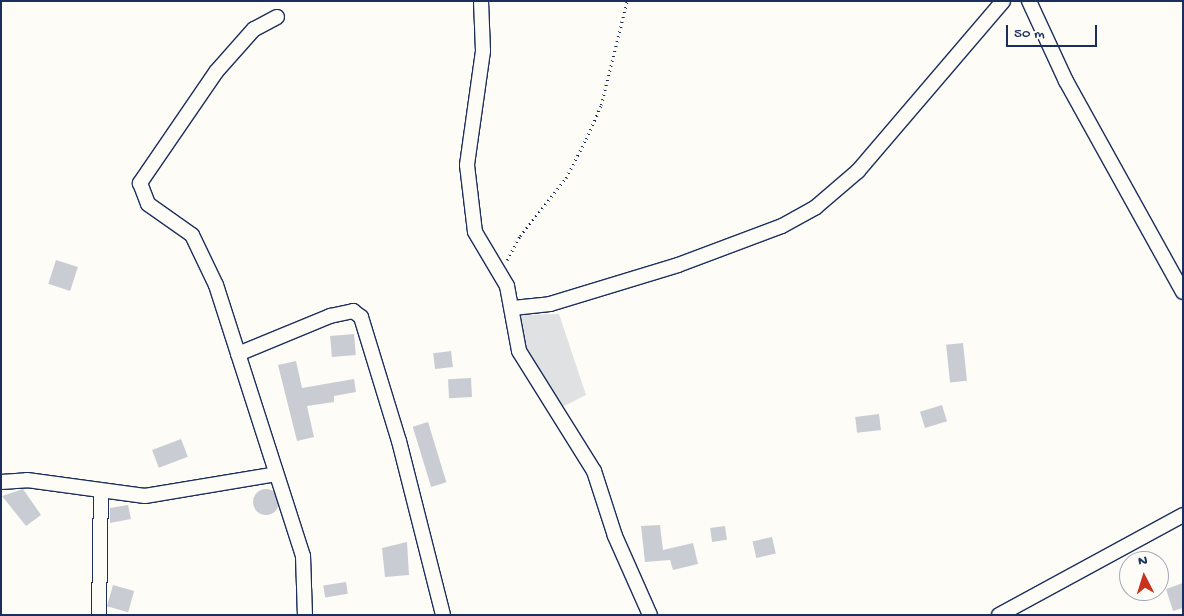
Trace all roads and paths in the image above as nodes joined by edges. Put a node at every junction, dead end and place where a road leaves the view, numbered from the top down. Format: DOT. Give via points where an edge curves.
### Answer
graph roads {
  1 [pos="481,1"];
  2 [pos="627,1"];
  3 [pos="1004,1"];
  4 [pos="1029,1"];
  5 [pos="277,17"];
  6 [pos="500,272"];
  7 [pos="1183,292"];
  8 [pos="513,308"];
  9 [pos="238,354"];
  10 [pos="276,474"];
  11 [pos="1,482"];
  12 [pos="100,493"];
  13 [pos="1183,515"];
  14 [pos="99,615"];
  15 [pos="305,615"];
  16 [pos="443,615"];
  17 [pos="650,615"];
  18 [pos="999,615"];
  1 -- 6 [label="street" via="483,50 468,144 468,175 475,232"];
  2 -- 6 [label="path" via="600,105 586,139 566,178 520,236"];
  3 -- 8 [label="street" via="858,171 816,208 782,226 678,265 550,304"];
  4 -- 7 [label="street" via="1066,81"];
  5 -- 9 [label="street" via="254,29 216,72 140,183 148,204 199,245"];
  6 -- 8 [label="street"];
  8 -- 17 [label="street" via="519,351 594,471 615,536"];
  9 -- 10 [label="street"];
  9 -- 16 [label="street" via="330,316 353,311 361,317 399,441"];
  10 -- 12 [label="street" via="145,496"];
  10 -- 15 [label="street" via="304,556"];
  11 -- 12 [label="street" via="27,480"];
  12 -- 14 [label="street"];
  13 -- 18 [label="street"];
}
